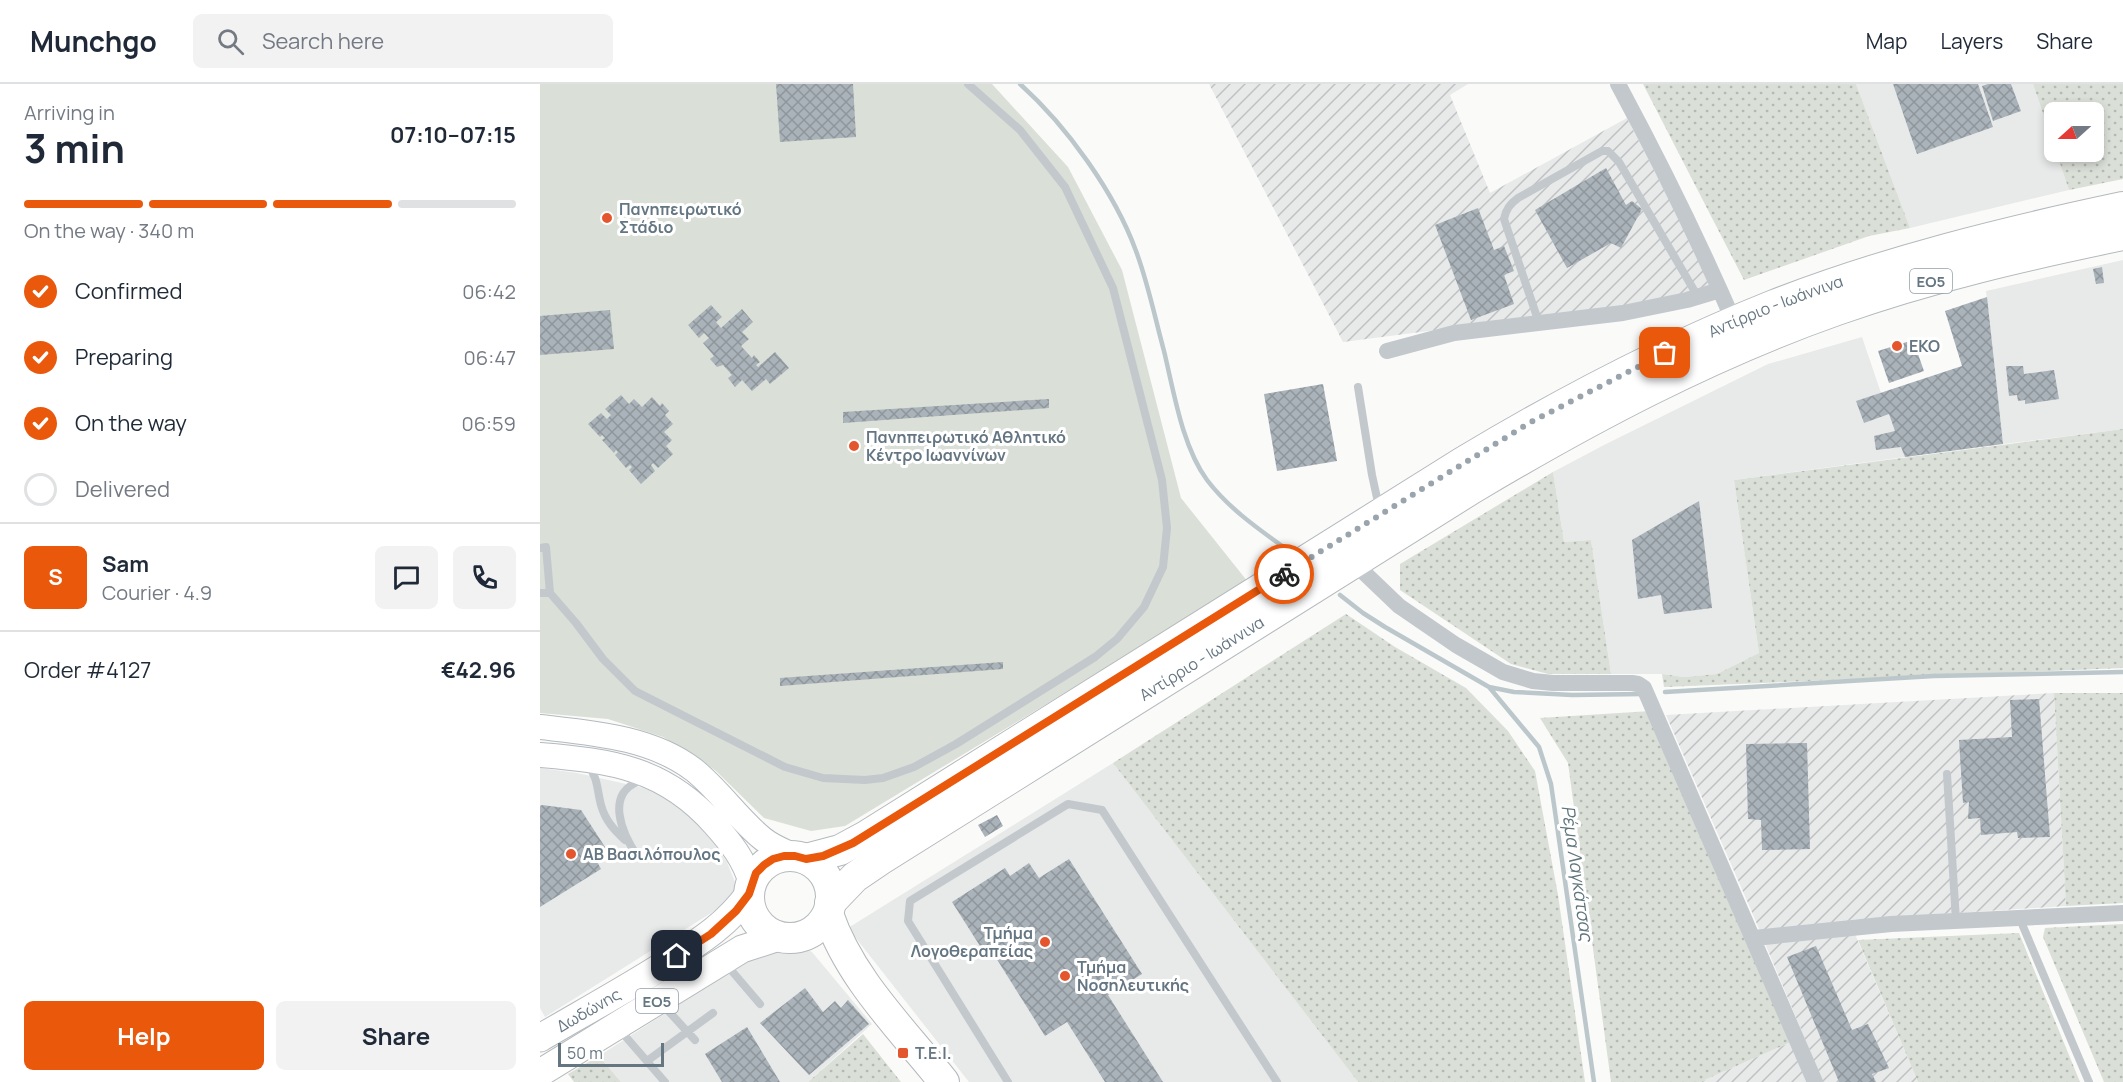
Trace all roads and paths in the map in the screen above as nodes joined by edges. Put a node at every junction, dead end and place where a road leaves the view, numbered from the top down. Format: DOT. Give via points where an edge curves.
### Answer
graph roads {
  1 [pos="968,84"];
  2 [pos="1618,84"];
  3 [pos="2123,207"];
  4 [pos="2123,235"];
  5 [pos="1720,290"];
  6 [pos="1698,297"];
  7 [pos="1539,324"];
  8 [pos="1739,334"];
  9 [pos="1387,351"];
  10 [pos="1358,387"];
  11 [pos="1381,514"];
  12 [pos="543,548"];
  13 [pos="1354,563"];
  14 [pos="545,593"];
  15 [pos="540,728"];
  16 [pos="540,755"];
  17 [pos="584,759"];
  18 [pos="1947,774"];
  19 [pos="655,777"];
  20 [pos="630,845"];
  21 [pos="638,857"];
  22 [pos="801,858"];
  23 [pos="750,889"];
  24 [pos="829,908"];
  25 [pos="2123,913"];
  26 [pos="2019,917"];
  27 [pos="1956,921"];
  28 [pos="787,938"];
  29 [pos="1754,938"];
  30 [pos="723,960"];
  31 [pos="857,974"];
  32 [pos="659,1000"];
  33 [pos="760,1004"];
  34 [pos="712,1013"];
  35 [pos="617,1026"];
  36 [pos="687,1031"];
  37 [pos="540,1038"];
  38 [pos="695,1040"];
  39 [pos="647,1061"];
  40 [pos="540,1073"];
  41 [pos="665,1082"];
  42 [pos="944,1082"];
  43 [pos="1008,1082"];
  44 [pos="1277,1082"];
  45 [pos="1815,1082"];
  46 [pos="2089,1082"];
  1 -- 14 [label="lane" via="1020,130 1065,187 1113,288 1162,480 1167,528 1162,567 1144,607 1118,639 1095,657 914,767 883,778 823,778 785,767 635,691"];
  2 -- 5 [label="street" via="1668,177"];
  3 -- 8 [label="highway, Αντίρριο - Ιωάννινα / ΕΟ5" via="2012,232 1810,292"];
  4 -- 8 [label="highway, Αντίρριο - Ιωάννινα / ΕΟ5" via="1965,271"];
  5 -- 6 [label="street"];
  5 -- 8 [label="street"];
  6 -- 7 [label="street" via="1623,313"];
  6 -- 7 [label="lane" via="1619,162 1608,151 1602,151 1518,198 1505,211 1504,219"];
  7 -- 9 [label="street" via="1454,333"];
  8 -- 11 [label="highway, Αντίρριο - Ιωάννινα / ΕΟ5" via="1683,344 1563,404"];
  8 -- 13 [label="highway, Αντίρριο - Ιωάννινα / ΕΟ5" via="1473,488"];
  10 -- 11 [label="lane"];
  11 -- 22 [label="highway, Αντίρριο - Ιωάννινα / ΕΟ5" via="866,836 840,850"];
  12 -- 14 [label="lane"];
  13 -- 24 [label="highway, Αντίρριο - Ιωάννινα / ΕΟ5" via="869,868 842,889"];
  13 -- 29 [label="street" via="1399,606 1503,672 1533,681 1642,686"];
  15 -- 22 [label="main road" via="610,736 672,756 710,785 763,839"];
  16 -- 17 [label="main road"];
  17 -- 19 [label="main road" via="613,763"];
  17 -- 20 [label="lane" via="597,782 606,818"];
  18 -- 27 [label="lane"];
  19 -- 20 [label="lane" via="636,782 620,799 622,828"];
  19 -- 23 [label="main road" via="708,816 740,856"];
  20 -- 21 [label="lane"];
  22 -- 23 [label="highway, ΕΟ5" via="773,859 756,873"];
  22 -- 24 [label="highway" via="816,865 828,882"];
  23 -- 28 [label="highway" via="753,916 768,932"];
  23 -- 37 [label="main road, Δωδώνης / ΕΟ5" via="736,911 711,934"];
  24 -- 28 [label="highway, ΕΟ5" via="814,930"];
  24 -- 31 [label="highway" via="838,942"];
  25 -- 26 [label="street"];
  26 -- 27 [label="street"];
  26 -- 46 [label="lane"];
  27 -- 29 [label="street"];
  28 -- 30 [label="main road, Δωδώνης / ΕΟ5" via="751,945"];
  28 -- 31 [label="highway" via="827,950"];
  29 -- 45 [label="street"];
  30 -- 32 [label="main road, Δωδώνης / ΕΟ5"];
  30 -- 33 [label="lane"];
  31 -- 42 [label="highway"];
  32 -- 35 [label="main road, Δωδώνης / ΕΟ5"];
  32 -- 36 [label="lane"];
  34 -- 36 [label="lane"];
  35 -- 39 [label="lane"];
  35 -- 40 [label="main road, Δωδώνης / ΕΟ5"];
  36 -- 38 [label="lane"];
  36 -- 39 [label="lane"];
  39 -- 41 [label="lane"];
  43 -- 44 [label="lane" via="908,921 910,901 1068,804 1102,810"];
}
